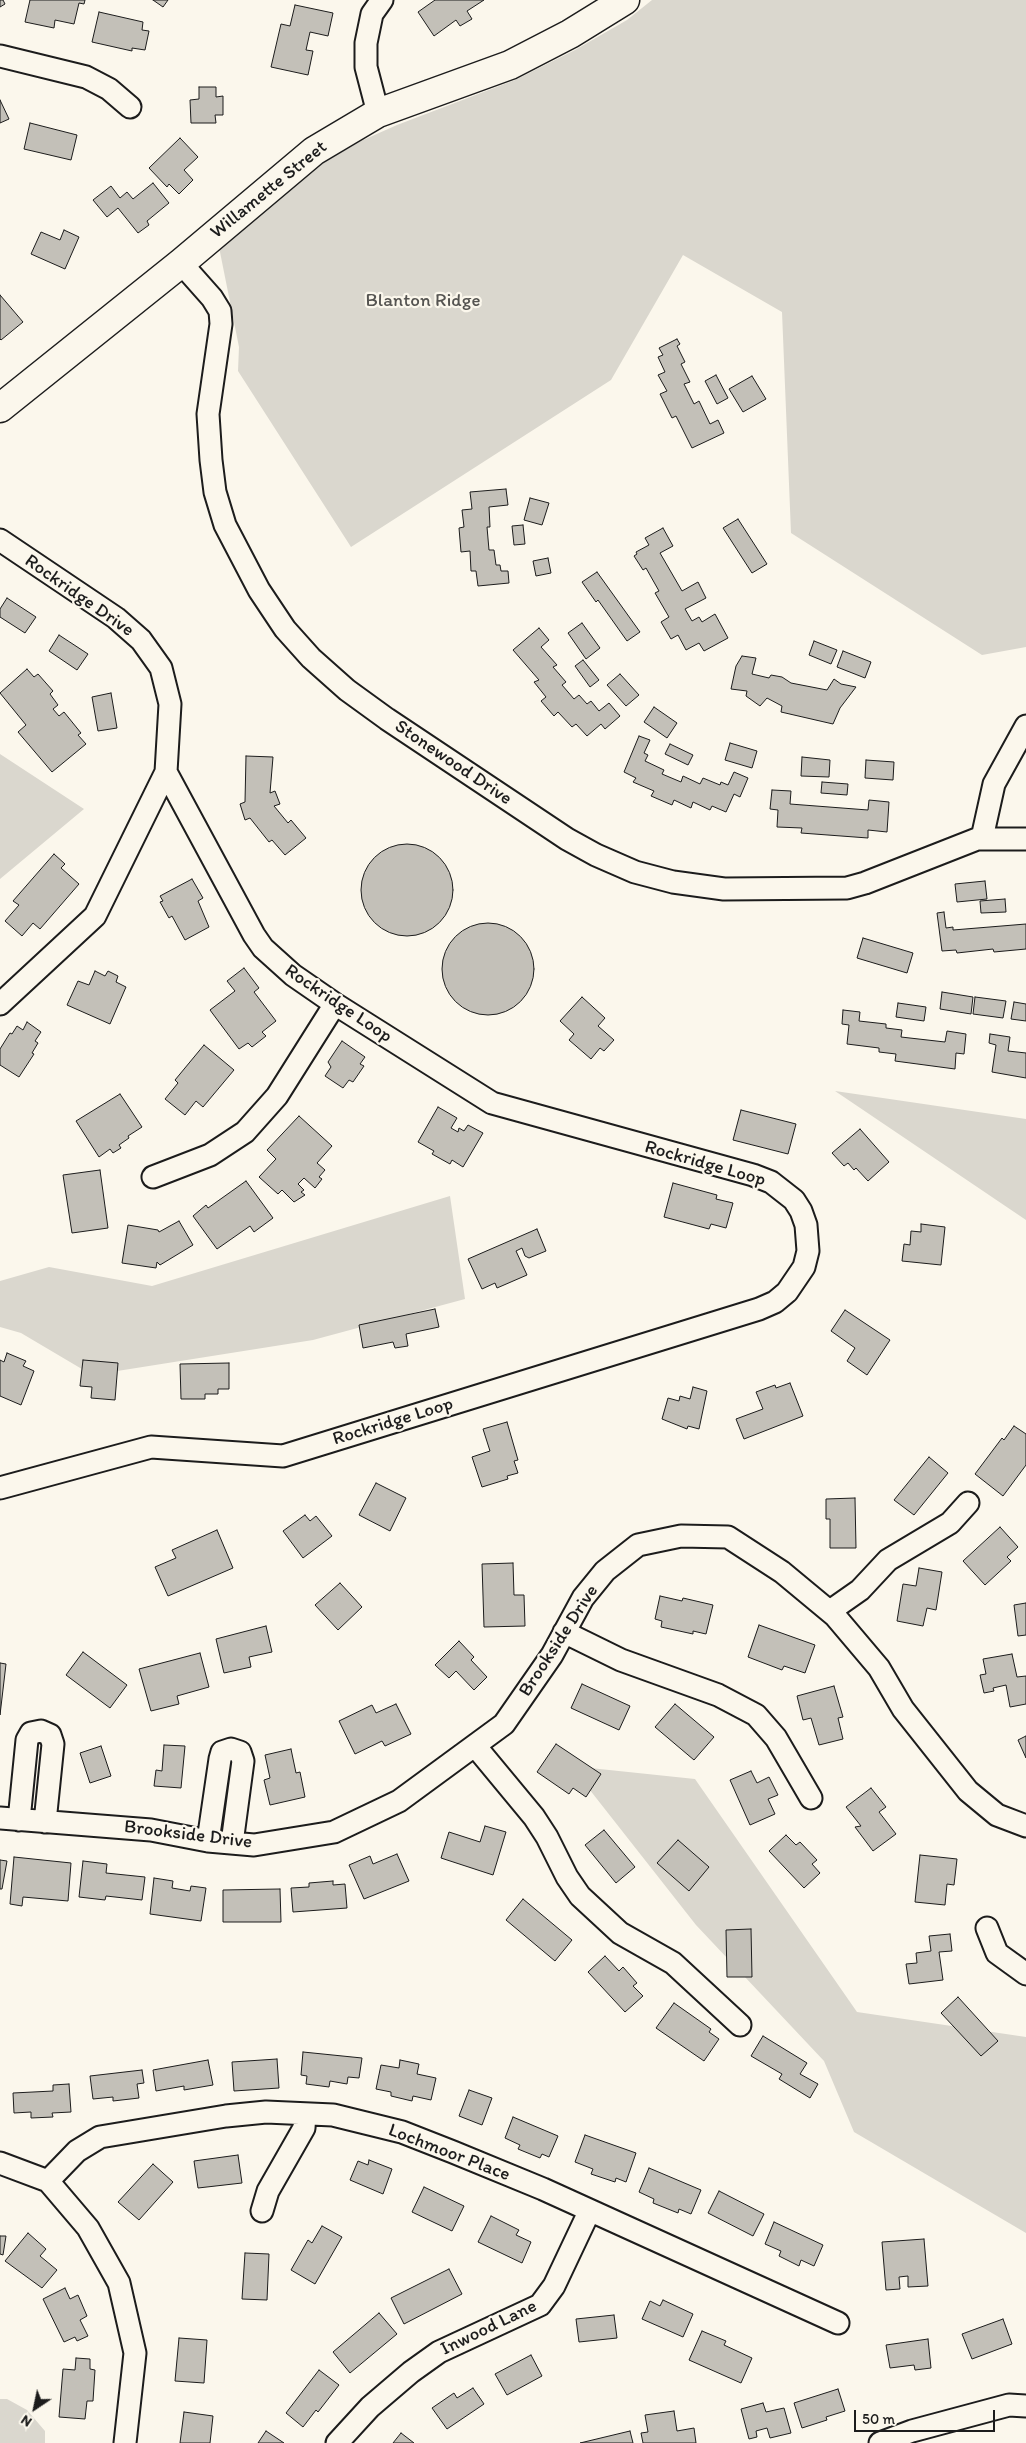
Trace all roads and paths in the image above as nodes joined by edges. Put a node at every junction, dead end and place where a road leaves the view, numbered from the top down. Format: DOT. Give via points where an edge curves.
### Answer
graph roads {
  1 [pos="382,0"];
  2 [pos="625,0"];
  3 [pos="0,56"];
  4 [pos="130,106"];
  5 [pos="378,113"];
  6 [pos="181,263"];
  7 [pos="0,408"];
  8 [pos="0,540"];
  9 [pos="1026,726"];
  10 [pos="166,772"];
  11 [pos="140,826"];
  12 [pos="195,826"];
  13 [pos="982,838"];
  14 [pos="1026,839"];
  15 [pos="0,1004"];
  16 [pos="335,1004"];
  17 [pos="153,1177"];
  18 [pos="0,1488"];
  19 [pos="968,1503"];
  20 [pos="830,1612"];
  21 [pos="564,1632"];
  22 [pos="476,1747"];
  23 [pos="811,1798"];
  24 [pos="9,1819"];
  25 [pos="46,1822"];
  26 [pos="1026,1826"];
  27 [pos="208,1841"];
  28 [pos="232,1843"];
  29 [pos="987,1928"];
  30 [pos="1026,1974"];
  31 [pos="740,2025"];
  32 [pos="306,2114"];
  33 [pos="0,2163"];
  34 [pos="48,2181"];
  35 [pos="262,2211"];
  36 [pos="589,2212"];
  37 [pos="838,2324"];
  38 [pos="1026,2406"];
  39 [pos="125,2443"];
  40 [pos="338,2443"];
  41 [pos="880,2443"];
  1 -- 5 [label="street" via="372,14 366,42 366,67"];
  2 -- 5 [label="main road, Willamette Street" via="570,34 510,65"];
  3 -- 4 [label="street" via="86,77 110,89"];
  5 -- 6 [label="main road, Willamette Street" via="314,151"];
  6 -- 7 [label="main road, Willamette Street"];
  6 -- 13 [label="street, Stonewood Drive" via="220,311 208,414 215,492 225,524 259,590 285,629 347,690 387,719 567,839 635,872 673,882 724,889 846,888"];
  8 -- 10 [label="street, Rockridge Drive" via="122,623 151,652 161,668 170,704"];
  9 -- 13 [label="street" via="994,784"];
  10 -- 11 [label="street"];
  10 -- 12 [label="street, Rockridge Loop"];
  11 -- 12 [label="street" via="164,801 174,804"];
  11 -- 15 [label="street" via="95,916"];
  12 -- 16 [label="street, Rockridge Loop" via="263,948 288,971"];
  13 -- 14 [label="street, Stonewood Drive"];
  16 -- 17 [label="street" via="277,1096 245,1132 210,1155"];
  16 -- 18 [label="street, Rockridge Loop" via="492,1104 771,1182 794,1200 806,1225 808,1251 796,1282 775,1302 759,1309 283,1456 151,1447"];
  19 -- 20 [label="street" via="950,1523 888,1560 860,1590"];
  20 -- 21 [label="street, Brookside Drive" via="782,1572 728,1537 681,1536 638,1545 605,1571 583,1598"];
  20 -- 26 [label="street, Brookside Drive" via="879,1668 903,1709 968,1791 997,1815"];
  21 -- 22 [label="street, Brookside Drive" via="552,1655 504,1724"];
  21 -- 23 [label="street" via="621,1660 718,1695 756,1715 776,1738"];
  22 -- 28 [label="street, Brookside Drive" via="399,1801 334,1832 254,1845"];
  22 -- 31 [label="street" via="534,1817 580,1896 620,1933 673,1963"];
  24 -- 25 [label="street, Brookside Drive"];
  24 -- 25 [label="street" via="27,1740 31,1733 41,1731 50,1735 53,1744"];
  25 -- 27 [label="street, Brookside Drive" via="151,1830"];
  27 -- 28 [label="street, Brookside Drive"];
  27 -- 28 [label="street" via="220,1759 222,1752 231,1749 240,1752 243,1761"];
  29 -- 30 [label="street" via="997,1953"];
  32 -- 34 [label="street, Lochmoor Place" via="266,2112 226,2116 100,2138 77,2151"];
  32 -- 35 [label="street" via="304,2128 268,2191"];
  32 -- 36 [label="street, Lochmoor Place" via="333,2115 402,2132 543,2189"];
  33 -- 34 [label="street"];
  34 -- 39 [label="street" via="88,2228 119,2283 136,2353"];
  36 -- 37 [label="street, Lochmoor Place"];
  36 -- 40 [label="street, Inwood Lane" via="554,2286 540,2305 439,2352 376,2402"];
  38 -- 41 [label="street" via="1009,2405"];
}
